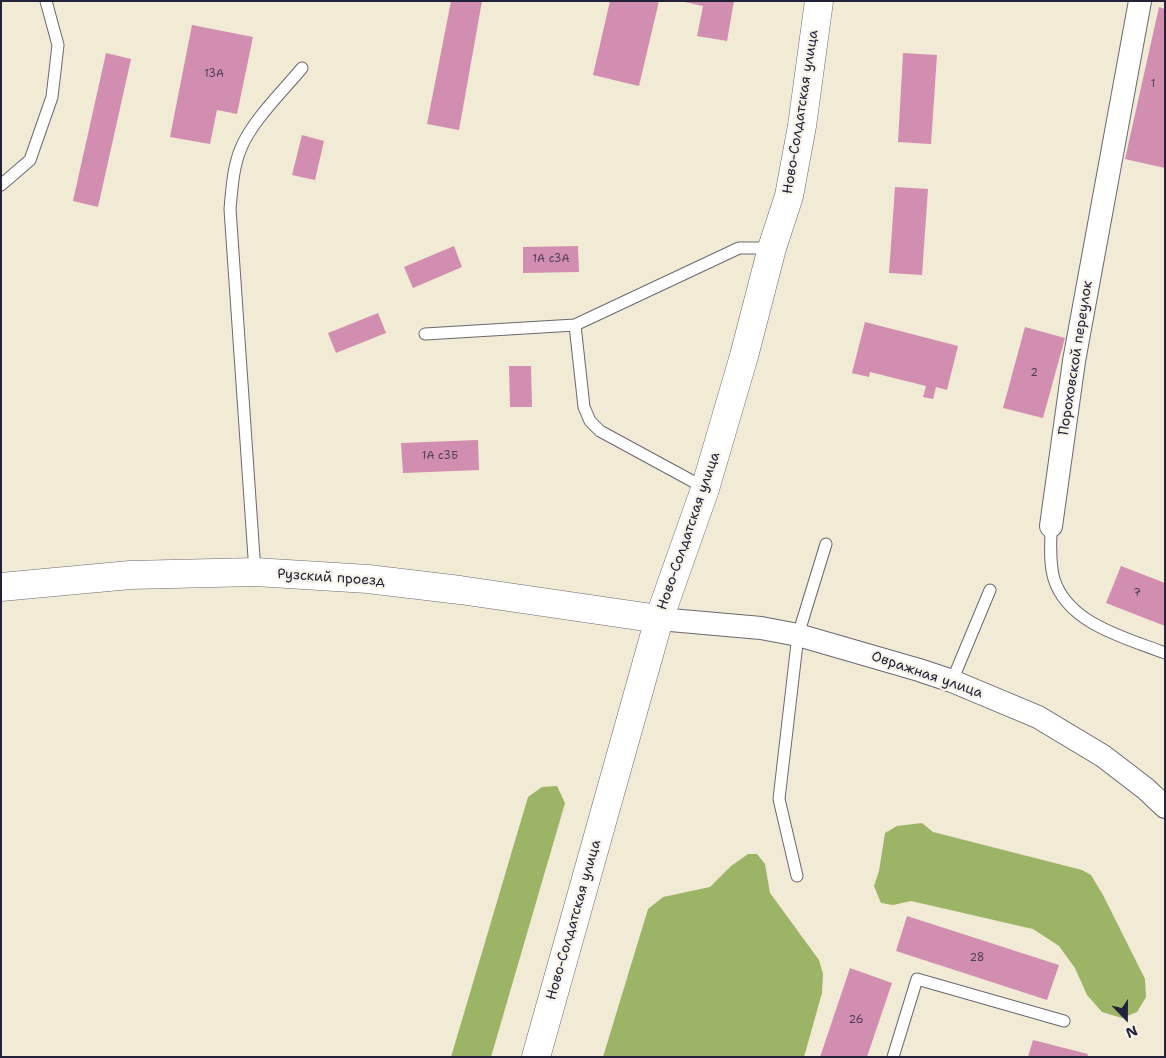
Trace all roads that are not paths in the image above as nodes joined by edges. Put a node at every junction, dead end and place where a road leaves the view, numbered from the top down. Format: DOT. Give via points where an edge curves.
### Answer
graph roads {
  1 [pos="46,1"];
  2 [pos="819,1"];
  3 [pos="1140,1"];
  4 [pos="302,68"];
  5 [pos="1,185"];
  6 [pos="772,248"];
  7 [pos="575,325"];
  8 [pos="425,334"];
  9 [pos="706,488"];
  10 [pos="1051,526"];
  11 [pos="826,544"];
  12 [pos="255,572"];
  13 [pos="1,587"];
  14 [pos="990,590"];
  15 [pos="659,619"];
  16 [pos="798,635"];
  17 [pos="1165,653"];
  18 [pos="952,681"];
  19 [pos="1165,807"];
  20 [pos="797,876"];
  21 [pos="1064,1021"];
  22 [pos="536,1057"];
  23 [pos="893,1057"];
  1 -- 5 [label="lane" via="58,45 52,97 30,160"];
  2 -- 6 [label="main road, Ново-Солдатская улица" via="794,170"];
  3 -- 10 [label="street, Пороховской переулок" via="1074,360"];
  4 -- 12 [label="lane" via="254,126 241,147 233,176 230,208"];
  6 -- 7 [label="lane" via="739,248"];
  6 -- 9 [label="main road, Ново-Солдатская улица"];
  7 -- 8 [label="lane"];
  7 -- 9 [label="lane" via="584,407 590,421 600,431"];
  9 -- 15 [label="main road, Ново-Солдатская улица"];
  10 -- 17 [label="lane, Пороховской переулок" via="1053,577 1066,601 1090,621"];
  11 -- 16 [label="lane"];
  12 -- 13 [label="main road, Рузский проезд" via="130,575"];
  12 -- 15 [label="main road, Рузский проезд" via="368,579"];
  14 -- 18 [label="lane"];
  15 -- 16 [label="street, Овражная улица" via="761,628"];
  15 -- 22 [label="main road, Ново-Солдатская улица"];
  16 -- 18 [label="street, Овражная улица"];
  16 -- 20 [label="lane" via="779,799"];
  18 -- 19 [label="street, Овражная улица" via="1038,717 1103,756"];
  21 -- 23 [label="lane" via="917,979"];
}
